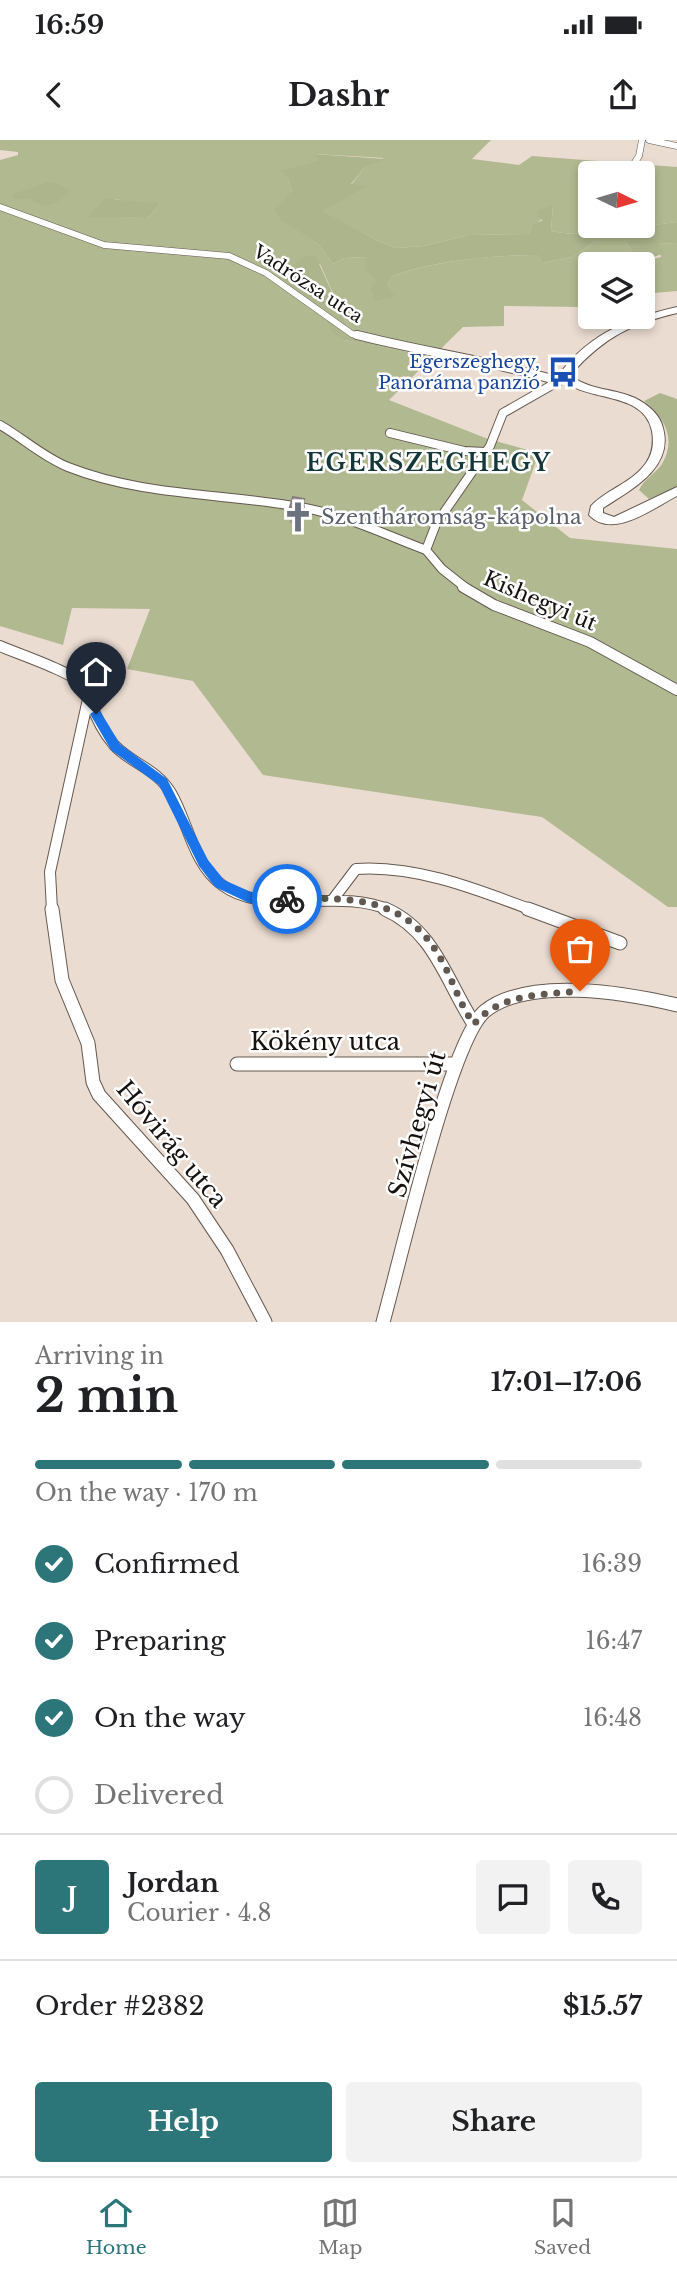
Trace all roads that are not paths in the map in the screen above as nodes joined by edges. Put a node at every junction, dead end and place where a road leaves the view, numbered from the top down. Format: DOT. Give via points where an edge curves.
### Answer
graph roads {
  1 [pos="642,140"];
  2 [pos="649,140"];
  3 [pos="677,146"];
  4 [pos="636,161"];
  5 [pos="0,207"];
  6 [pos="677,310"];
  7 [pos="564,380"];
  8 [pos="0,425"];
  9 [pos="390,433"];
  10 [pos="485,452"];
  11 [pos="677,491"];
  12 [pos="426,550"];
  13 [pos="0,646"];
  14 [pos="677,690"];
  15 [pos="88,699"];
  16 [pos="334,898"];
  17 [pos="620,943"];
  18 [pos="677,1005"];
  19 [pos="474,1024"];
  20 [pos="237,1063"];
  21 [pos="455,1064"];
  22 [pos="265,1322"];
  23 [pos="383,1322"];
  1 -- 4 [label="street"];
  2 -- 3 [label="street"];
  5 -- 7 [label="street, Vadrózsa utca" via="104,245 229,256 265,273 352,334"];
  6 -- 7 [label="street" via="626,324 600,337"];
  7 -- 10 [label="street" via="503,413"];
  7 -- 11 [label="street" via="640,406 655,421 660,435 656,456 642,476 597,506 596,515 616,521"];
  8 -- 12 [label="street" via="65,466 93,475 161,492 333,514"];
  9 -- 10 [label="street"];
  10 -- 12 [label="street" via="441,516"];
  12 -- 14 [label="street, Kishegyi út" via="447,575 480,600 578,636"];
  13 -- 15 [label="street" via="80,682"];
  15 -- 16 [label="street" via="116,747 163,782 203,863 220,884 249,898"];
  15 -- 22 [label="street, Hóvirág utca" via="50,872 62,980 88,1043 99,1095 180,1182 241,1271"];
  16 -- 17 [label="street" via="356,869 384,868 468,888"];
  16 -- 19 [label="street" via="386,907 418,929 439,955"];
  18 -- 19 [label="street, Szívhegyi út" via="626,994 580,991 508,1000 486,1010"];
  19 -- 21 [label="street, Szívhegyi út"];
  20 -- 21 [label="street, Kökény utca"];
  21 -- 23 [label="street, Szívhegyi út"];
}
